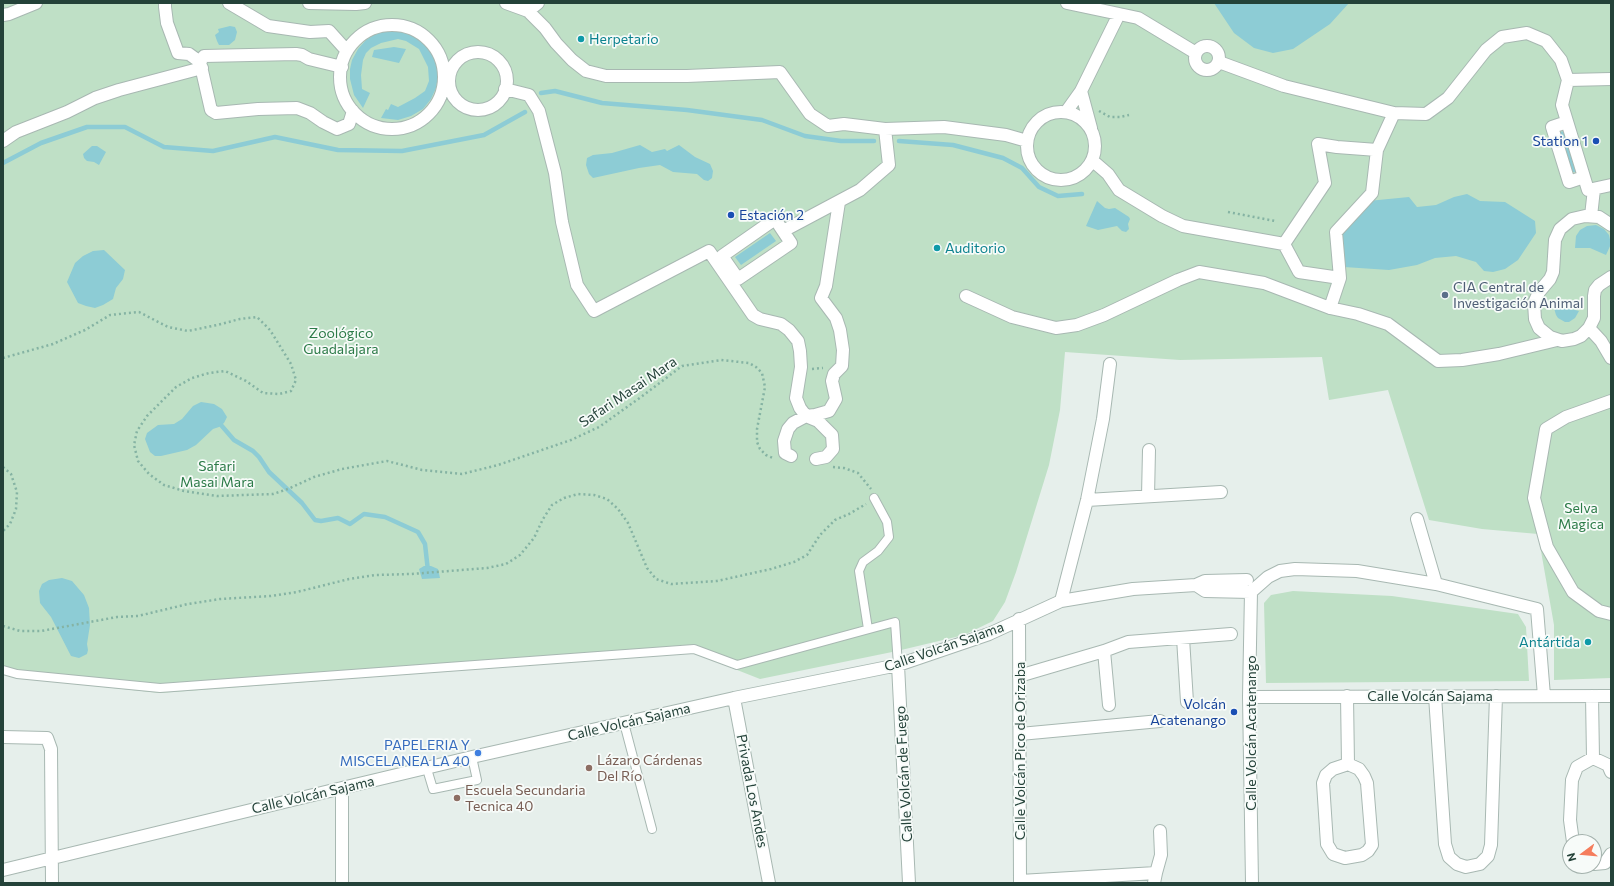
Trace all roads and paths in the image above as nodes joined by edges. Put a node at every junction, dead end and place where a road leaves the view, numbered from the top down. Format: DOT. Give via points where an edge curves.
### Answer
graph roads {
  1 [pos="36,3"];
  2 [pos="166,3"];
  3 [pos="229,3"];
  4 [pos="308,3"];
  5 [pos="364,3"];
  6 [pos="506,3"];
  7 [pos="538,3"];
  8 [pos="1068,3"];
  9 [pos="528,11"];
  10 [pos="1119,14"];
  11 [pos="3,15"];
  12 [pos="347,51"];
  13 [pos="1196,53"];
  14 [pos="1219,62"];
  15 [pos="201,65"];
  16 [pos="342,67"];
  17 [pos="1611,79"];
  18 [pos="446,80"];
  19 [pos="1568,80"];
  20 [pos="505,89"];
  21 [pos="1082,91"];
  22 [pos="1086,109"];
  23 [pos="353,111"];
  24 [pos="1066,112"];
  25 [pos="1394,113"];
  26 [pos="1129,115"];
  27 [pos="1568,122"];
  28 [pos="885,129"];
  29 [pos="1092,130"];
  30 [pos="3,141"];
  31 [pos="1027,141"];
  32 [pos="1377,150"];
  33 [pos="1093,160"];
  34 [pos="1584,178"];
  35 [pos="1611,185"];
  36 [pos="1594,189"];
  37 [pos="839,202"];
  38 [pos="1228,212"];
  39 [pos="1591,216"];
  40 [pos="1275,221"];
  41 [pos="1611,225"];
  42 [pos="783,231"];
  43 [pos="1284,244"];
  44 [pos="727,270"];
  45 [pos="1611,277"];
  46 [pos="1340,278"];
  47 [pos="966,296"];
  48 [pos="1330,308"];
  49 [pos="1589,328"];
  50 [pos="1557,340"];
  51 [pos="3,358"];
  52 [pos="1611,358"];
  53 [pos="1110,364"];
  54 [pos="800,371"];
  55 [pos="834,374"];
  56 [pos="1611,401"];
  57 [pos="806,416"];
  58 [pos="1149,450"];
  59 [pos="791,456"];
  60 [pos="816,459"];
  61 [pos="776,460"];
  62 [pos="829,466"];
  63 [pos="3,467"];
  64 [pos="1221,492"];
  65 [pos="1148,496"];
  66 [pos="874,498"];
  67 [pos="1087,500"];
  68 [pos="1417,519"];
  69 [pos="3,531"];
  70 [pos="1247,580"];
  71 [pos="1436,584"];
  72 [pos="1196,585"];
  73 [pos="1254,589"];
  74 [pos="1061,601"];
  75 [pos="1611,614"];
  76 [pos="1019,619"];
  77 [pos="3,626"];
  78 [pos="868,629"];
  79 [pos="1231,634"];
  80 [pos="1183,638"];
  81 [pos="1104,651"];
  82 [pos="898,666"];
  83 [pos="3,670"];
  84 [pos="1019,676"];
  85 [pos="1249,696"];
  86 [pos="1347,696"];
  87 [pos="1435,696"];
  88 [pos="1496,696"];
  89 [pos="1544,696"];
  90 [pos="1592,696"];
  91 [pos="1611,696"];
  92 [pos="734,698"];
  93 [pos="1187,702"];
  94 [pos="1109,705"];
  95 [pos="1160,721"];
  96 [pos="624,723"];
  97 [pos="1020,734"];
  98 [pos="3,737"];
  99 [pos="472,758"];
  100 [pos="1593,758"];
  101 [pos="1348,764"];
  102 [pos="427,769"];
  103 [pos="1611,772"];
  104 [pos="342,788"];
  105 [pos="652,829"];
  106 [pos="1160,831"];
  107 [pos="1572,834"];
  108 [pos="1611,854"];
  109 [pos="52,857"];
  110 [pos="1602,863"];
  111 [pos="3,870"];
  112 [pos="1155,878"];
  113 [pos="1020,882"];
  114 [pos="52,883"];
  115 [pos="342,883"];
  116 [pos="769,883"];
  117 [pos="909,883"];
  118 [pos="1252,883"];
  1 -- 11 [label="street"];
  2 -- 15 [label="street" via="167,23 178,53 189,54"];
  3 -- 12 [label="street" via="268,26 303,32 329,31"];
  4 -- 5 [label="street"];
  6 -- 9 [label="street"];
  7 -- 9 [label="street"];
  8 -- 10 [label="street"];
  9 -- 28 [label="street" via="572,60 586,71 606,76 780,72 810,114 828,126 844,124"];
  10 -- 13 [label="street" via="1138,18"];
  10 -- 21 [label="street"];
  12 -- 16 [label="street"];
  12 -- 18 [label="street" via="370,29 390,25 408,27 425,37 436,50"];
  13 -- 14 [label="street" via="1206,46 1213,48 1218,54"];
  13 -- 14 [label="street" via="1195,61 1203,70 1211,70"];
  14 -- 25 [label="street" via="1284,86"];
  15 -- 16 [label="street" via="204,56 296,54"];
  15 -- 23 [label="street" via="211,110 216,113 297,108 337,129 349,124"];
  15 -- 30 [label="street" via="94,98 67,112 16,132"];
  16 -- 23 [label="street" via="342,89"];
  17 -- 19 [label="street"];
  18 -- 20 [label="street" via="450,91 460,104 478,110 496,103"];
  18 -- 20 [label="street" via="464,55 483,52 498,61 504,69"];
  18 -- 23 [label="street" via="430,112 418,122 402,128 372,125"];
  19 -- 25 [label="street" via="1561,60 1546,41 1527,33 1502,37 1486,50 1448,98 1426,114"];
  19 -- 27 [label="street" via="1562,104"];
  20 -- 44 [label="street" via="529,95 539,111 555,173 562,222 577,284 594,311 709,251"];
  21 -- 22 [label="street"];
  21 -- 24 [label="street"];
  22 -- 26 [label="path" via="1092,107 1110,117"];
  22 -- 29 [label="street"];
  24 -- 29 [label="street" via="1085,121"];
  24 -- 31 [label="street" via="1055,112 1045,116 1030,131"];
  25 -- 32 [label="street"];
  27 -- 34 [label="street"];
  27 -- 34 [label="street" via="1552,127 1569,182"];
  28 -- 31 [label="street" via="944,127 1006,135"];
  28 -- 37 [label="street" via="889,165 860,190"];
  29 -- 33 [label="street" via="1096,150"];
  31 -- 33 [label="street" via="1027,152 1031,162 1046,178 1057,181 1078,177 1087,170"];
  32 -- 43 [label="street" via="1337,148 1318,144 1325,183"];
  32 -- 46 [label="street" via="1372,193 1336,232"];
  33 -- 43 [label="street" via="1108,174 1119,190 1183,226"];
  34 -- 36 [label="street" via="1588,190"];
  35 -- 36 [label="street"];
  36 -- 39 [label="street"];
  37 -- 42 [label="street"];
  37 -- 55 [label="street" via="826,286 821,298 836,318 840,330 842,366"];
  38 -- 40 [label="path"];
  39 -- 41 [label="street" via="1605,220"];
  39 -- 50 [label="street" via="1572,219 1560,229 1553,251 1553,272 1534,303 1535,319 1539,328"];
  42 -- 44 [label="street" via="791,243 738,279"];
  42 -- 44 [label="street" via="775,219 722,256"];
  43 -- 46 [label="street" via="1299,272"];
  44 -- 54 [label="street" via="753,315 781,324 798,341"];
  45 -- 49 [label="street" via="1595,290 1594,318"];
  46 -- 48 [label="street"];
  47 -- 48 [label="street" via="1012,317 1056,328 1078,325 1104,315 1199,272 1264,283"];
  48 -- 50 [label="street" via="1388,324 1438,361 1499,354"];
  49 -- 50 [label="street" via="1574,339"];
  49 -- 52 [label="street"];
  51 -- 61 [label="path, Safari Masai Mara" via="52,344 85,330 110,315 139,312 168,326 188,331 257,317 270,330 291,364 296,380 291,391 279,394 263,393 225,371 210,372 192,378 176,388 147,416 137,431 134,445 138,461 149,474 164,485 217,496 273,494 314,477 387,461 422,470 462,474 498,465 571,440 599,427 682,366 721,360 749,363 762,373 765,387 757,442 766,455"];
  53 -- 67 [label="street" via="1103,419"];
  54 -- 55 [label="path" via="824,368"];
  54 -- 57 [label="street" via="796,398"];
  55 -- 57 [label="street" via="832,381 836,399 829,410"];
  56 -- 75 [label="street" via="1566,417 1546,428 1534,498 1547,547 1573,592 1599,611"];
  57 -- 59 [label="street" via="788,429 784,441 785,453"];
  57 -- 60 [label="street" via="818,421 832,436 833,449 826,458"];
  58 -- 65 [label="street"];
  62 -- 66 [label="path" via="858,472"];
  63 -- 69 [label="path" via="10,474 17,492 16,509 10,524"];
  64 -- 65 [label="street"];
  65 -- 67 [label="street"];
  66 -- 77 [label="path" via="835,520 820,535 807,555 794,562 717,581 671,584 656,579 647,568 628,523 618,509 607,499 594,494 578,494 552,505 534,538 520,556 494,567 376,574 297,592 220,599 138,616 117,617 41,631 20,631"];
  66 -- 78 [label="lane" via="887,522 889,537 878,551 863,562 859,571"];
  67 -- 74 [label="street"];
  68 -- 71 [label="street"];
  70 -- 72 [label="street" via="1205,580"];
  71 -- 73 [label="street" via="1357,570 1295,570 1268,577"];
  71 -- 89 [label="street" via="1537,608"];
  72 -- 73 [label="street, Calle Volcán Sajama" via="1205,591"];
  72 -- 74 [label="street, Calle Volcán Sajama" via="1133,589"];
  73 -- 85 [label="street, Calle Volcán Acatenango"];
  74 -- 76 [label="street, Calle Volcán Sajama"];
  76 -- 82 [label="street, Calle Volcán Sajama" via="989,634"];
  76 -- 84 [label="street, Calle Volcán Pico de Orizaba"];
  78 -- 82 [label="lane" via="895,622"];
  78 -- 83 [label="lane" via="737,665 694,649 160,688 17,674"];
  79 -- 80 [label="street"];
  80 -- 81 [label="street" via="1128,642"];
  80 -- 93 [label="street"];
  81 -- 84 [label="street"];
  81 -- 94 [label="street"];
  82 -- 92 [label="street, Calle Volcán Sajama"];
  82 -- 117 [label="street, Calle Volcán de Fuego"];
  84 -- 97 [label="street, Calle Volcán Pico de Orizaba"];
  85 -- 86 [label="street, Calle Volcán Sajama"];
  85 -- 118 [label="street, Calle Volcán Acatenango"];
  86 -- 87 [label="street, Calle Volcán Sajama"];
  86 -- 101 [label="street"];
  87 -- 88 [label="street, Calle Volcán Sajama"];
  87 -- 88 [label="street" via="1445,844 1449,857 1466,867 1480,864 1488,856 1492,845"];
  88 -- 89 [label="street, Calle Volcán Sajama"];
  89 -- 90 [label="street, Calle Volcán Sajama"];
  90 -- 91 [label="street, Calle Volcán Sajama"];
  90 -- 100 [label="street"];
  92 -- 96 [label="street, Calle Volcán Sajama"];
  92 -- 116 [label="street, Privada Los Andes"];
  95 -- 97 [label="street"];
  96 -- 99 [label="street, Calle Volcán Sajama"];
  96 -- 105 [label="lane"];
  97 -- 113 [label="street, Calle Volcán Pico de Orizaba"];
  98 -- 109 [label="street" via="47,738 51,748"];
  99 -- 102 [label="street, Calle Volcán Sajama"];
  99 -- 102 [label="lane" via="478,780 432,790"];
  100 -- 103 [label="street" via="1608,765"];
  100 -- 107 [label="street" via="1577,767 1572,780"];
  101 -- 101 [label="street" via="1359,769 1364,776 1372,845 1362,855 1345,858 1333,854 1327,844 1324,784 1326,775 1333,768"];
  102 -- 104 [label="street, Calle Volcán Sajama"];
  104 -- 109 [label="street, Calle Volcán Sajama"];
  104 -- 115 [label="street"];
  106 -- 112 [label="street" via="1161,855"];
  108 -- 110 [label="street"];
  109 -- 111 [label="street, Calle Volcán Sajama"];
  109 -- 114 [label="street"];
  112 -- 113 [label="street"];
}
